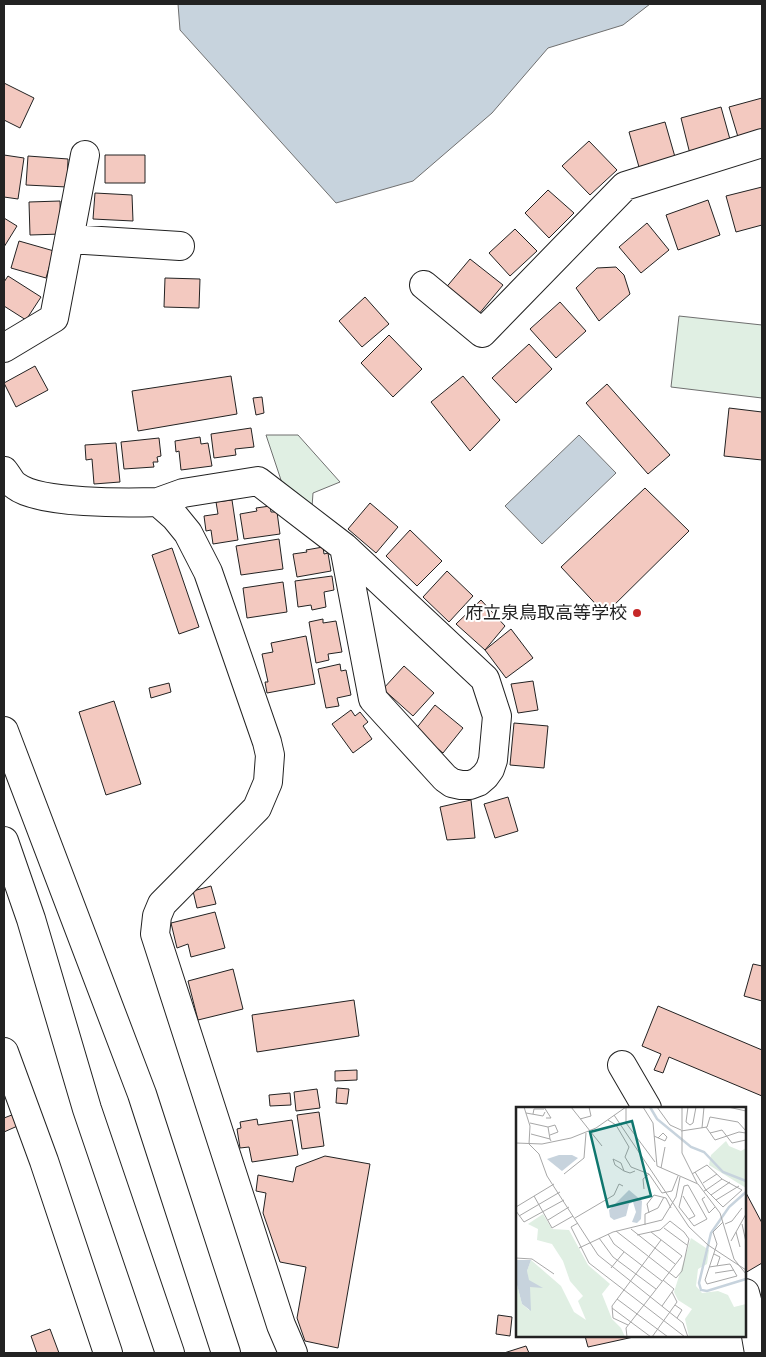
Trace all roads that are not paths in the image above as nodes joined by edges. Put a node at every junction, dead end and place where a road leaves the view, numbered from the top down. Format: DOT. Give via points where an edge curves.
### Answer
graph roads {
  1 [pos="762,143"];
  2 [pos="85,155"];
  3 [pos="69,239"];
  4 [pos="180,246"];
  5 [pos="424,285"];
  6 [pos="4,348"];
  7 [pos="4,471"];
  8 [pos="158,502"];
  9 [pos="344,547"];
  10 [pos="4,731"];
  11 [pos="4,842"];
  12 [pos="4,1052"];
  13 [pos="622,1065"];
  14 [pos="646,1107"];
  15 [pos="746,1297"];
  16 [pos="108,1353"];
  17 [pos="170,1353"];
  18 [pos="226,1353"];
  19 [pos="293,1353"];
  20 [pos="759,1353"];
  1 -- 5 [label="main road" via="625,186 482,333"];
  2 -- 3 [label="main road"];
  3 -- 4 [label="main road"];
  3 -- 6 [label="main road" via="54,318"];
  7 -- 8 [label="main road" via="16,486 38,497"];
  8 -- 9 [label="main road" via="183,493 258,481"];
  8 -- 19 [label="main road" via="188,534 208,572 270,755 268,782 257,808 162,904 155,934 281,1325"];
  9 -- 9 [label="main road" via="485,679 497,716 493,760 490,769 478,782 461,785 445,778 373,699"];
  10 -- 18 [label="main road" via="142,1094"];
  11 -- 17 [label="main road" via="31,919 86,1109"];
  12 -- 16 [label="main road"];
  13 -- 14 [label="main road"];
  15 -- 20 [label="main road"];
}
